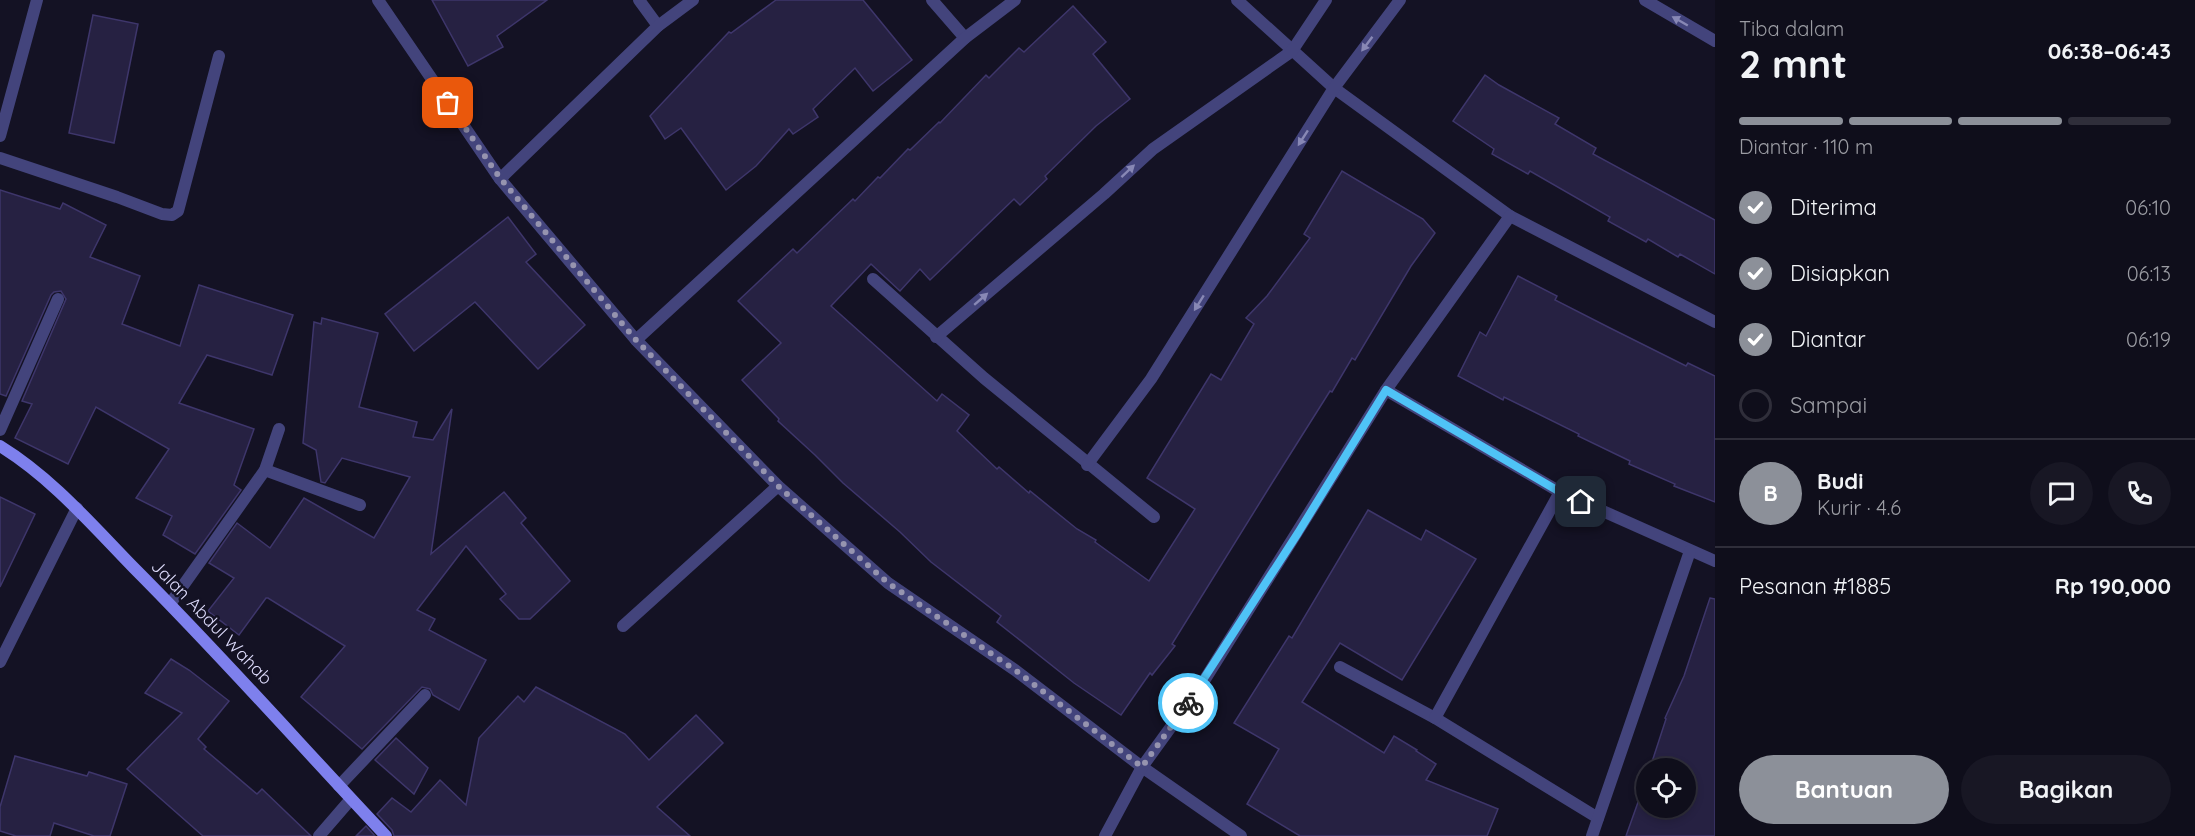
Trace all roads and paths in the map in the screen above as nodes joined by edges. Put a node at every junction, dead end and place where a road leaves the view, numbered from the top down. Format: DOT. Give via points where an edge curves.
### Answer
graph roads {
  1 [pos="36,0"];
  2 [pos="378,0"];
  3 [pos="639,0"];
  4 [pos="693,0"];
  5 [pos="932,0"];
  6 [pos="1015,0"];
  7 [pos="1237,0"];
  8 [pos="1326,0"];
  9 [pos="1401,0"];
  10 [pos="1645,0"];
  11 [pos="658,26"];
  12 [pos="965,38"];
  13 [pos="1715,41"];
  14 [pos="1292,51"];
  15 [pos="219,57"];
  16 [pos="1334,88"];
  17 [pos="0,136"];
  18 [pos="0,158"];
  19 [pos="500,178"];
  20 [pos="1510,216"];
  21 [pos="873,279"];
  22 [pos="58,299"];
  23 [pos="1715,322"];
  24 [pos="936,337"];
  25 [pos="636,340"];
  26 [pos="1386,390"];
  27 [pos="279,429"];
  28 [pos="0,430"];
  29 [pos="0,446"];
  30 [pos="1087,465"];
  31 [pos="265,470"];
  32 [pos="778,486"];
  33 [pos="1560,492"];
  34 [pos="360,505"];
  35 [pos="77,508"];
  36 [pos="1154,517"];
  37 [pos="1690,551"];
  38 [pos="1715,561"];
  39 [pos="170,604"];
  40 [pos="623,626"];
  41 [pos="0,662"];
  42 [pos="1340,667"];
  43 [pos="425,695"];
  44 [pos="1435,718"];
  45 [pos="1142,767"];
  46 [pos="339,786"];
  47 [pos="351,799"];
  48 [pos="1598,818"];
  49 [pos="319,836"];
  50 [pos="386,836"];
  51 [pos="1105,836"];
  52 [pos="1241,836"];
  53 [pos="1592,836"];
  1 -- 17 [label="street"];
  2 -- 19 [label="street"];
  3 -- 11 [label="street"];
  4 -- 11 [label="street"];
  5 -- 12 [label="street"];
  6 -- 12 [label="street"];
  7 -- 14 [label="street"];
  8 -- 14 [label="street"];
  9 -- 16 [label="street, one-way"];
  13 -- 10 [label="street, one-way"];
  11 -- 19 [label="street"];
  12 -- 25 [label="street"];
  14 -- 16 [label="street"];
  24 -- 14 [label="street, one-way" via="1153,148"];
  15 -- 18 [label="street" via="178,211 172,215"];
  16 -- 20 [label="street"];
  16 -- 30 [label="street, one-way" via="1151,379"];
  19 -- 25 [label="street"];
  20 -- 23 [label="street"];
  20 -- 26 [label="street"];
  21 -- 24 [label="street"];
  22 -- 28 [label="street"];
  24 -- 30 [label="street"];
  25 -- 32 [label="street"];
  26 -- 33 [label="street"];
  26 -- 45 [label="street" via="1202,684"];
  27 -- 31 [label="street"];
  29 -- 35 [label="street, Jalan Abdul Wahab"];
  30 -- 36 [label="street"];
  31 -- 34 [label="street"];
  31 -- 39 [label="street"];
  32 -- 40 [label="street"];
  32 -- 45 [label="street" via="888,583 1015,670"];
  33 -- 37 [label="street"];
  33 -- 44 [label="street"];
  35 -- 39 [label="street, Jalan Abdul Wahab"];
  35 -- 41 [label="street"];
  37 -- 38 [label="street"];
  37 -- 48 [label="street"];
  39 -- 46 [label="street, Jalan Abdul Wahab"];
  42 -- 44 [label="street"];
  43 -- 46 [label="street"];
  44 -- 48 [label="street"];
  45 -- 51 [label="street"];
  45 -- 52 [label="street"];
  46 -- 47 [label="street, Jalan Abdul Wahab"];
  47 -- 49 [label="street"];
  47 -- 50 [label="street, Jalan Abdul Wahab"];
  48 -- 53 [label="street"];
}
